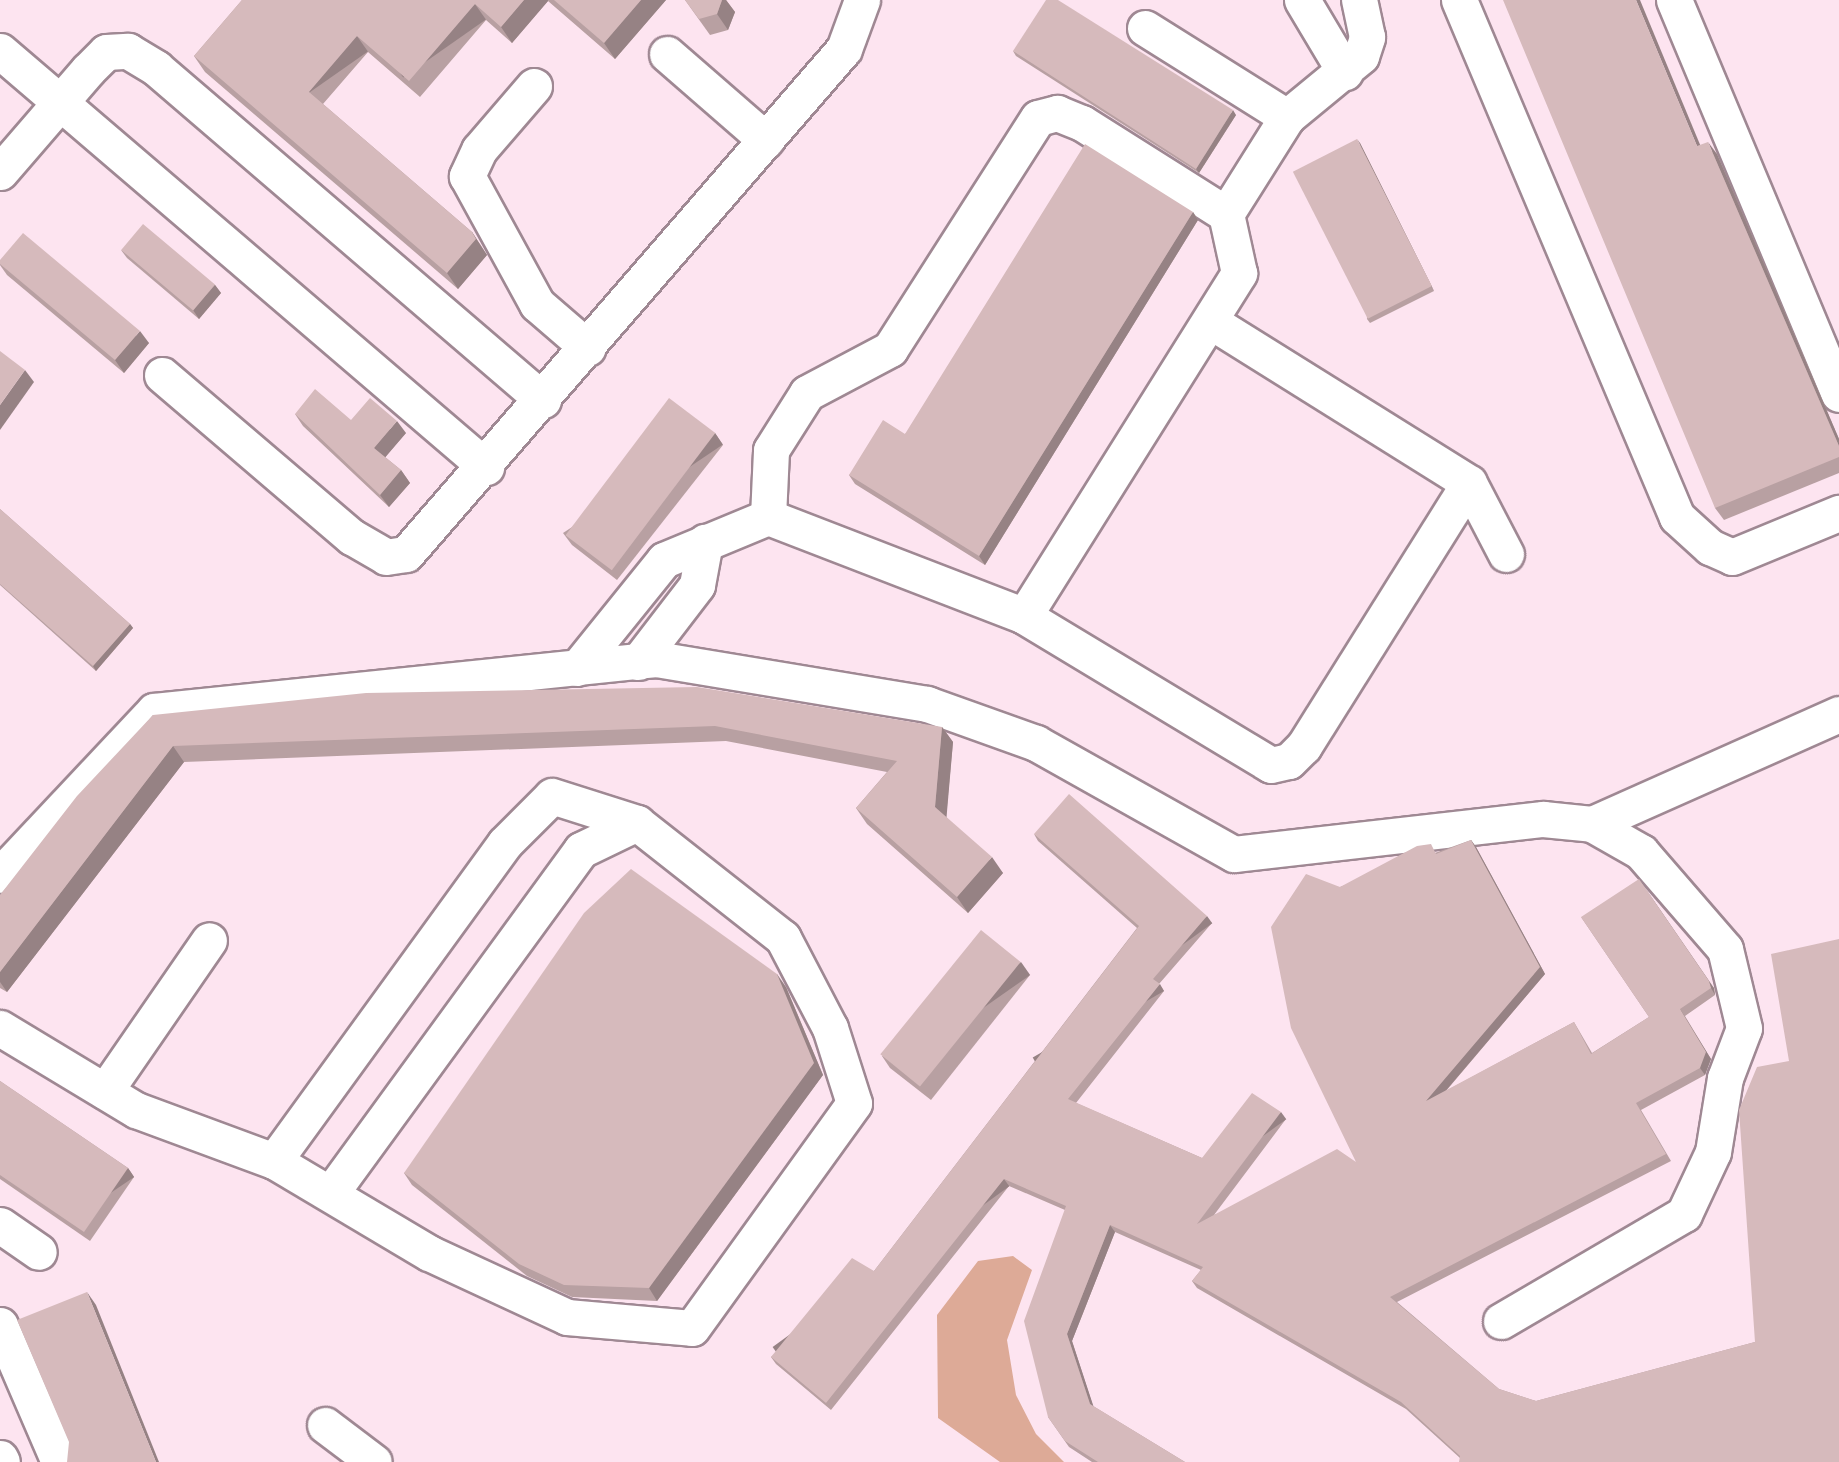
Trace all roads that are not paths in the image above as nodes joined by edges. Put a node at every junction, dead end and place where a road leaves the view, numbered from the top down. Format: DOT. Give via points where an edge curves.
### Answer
graph roads {
  1 [pos="862,0"];
  2 [pos="1302,0"];
  3 [pos="1359,0"];
  4 [pos="1459,0"];
  5 [pos="1674,0"];
  6 [pos="1145,28"];
  7 [pos="0,51"];
  8 [pos="667,54"];
  9 [pos="1345,72"];
  10 [pos="534,86"];
  11 [pos="60,102"];
  12 [pos="1287,117"];
  13 [pos="766,140"];
  14 [pos="0,172"];
  15 [pos="1226,214"];
  16 [pos="1210,321"];
  17 [pos="588,348"];
  18 [pos="162,375"];
  19 [pos="1839,394"];
  20 [pos="543,400"];
  21 [pos="486,467"];
  22 [pos="1469,484"];
  23 [pos="1839,513"];
  24 [pos="768,517"];
  25 [pos="705,542"];
  26 [pos="1506,554"];
  27 [pos="1024,615"];
  28 [pos="638,662"];
  29 [pos="577,668"];
  30 [pos="1839,714"];
  31 [pos="637,823"];
  32 [pos="1592,824"];
  33 [pos="0,874"];
  34 [pos="209,940"];
  35 [pos="0,1028"];
  36 [pos="105,1091"];
  37 [pos="274,1161"];
  38 [pos="333,1190"];
  39 [pos="0,1225"];
  40 [pos="39,1252"];
  41 [pos="1501,1321"];
  42 [pos="0,1325"];
  43 [pos="325,1425"];
  44 [pos="59,1462"];
  45 [pos="374,1462"];
  1 -- 13 [label="lane" via="845,49"];
  2 -- 9 [label="lane"];
  3 -- 9 [label="lane" via="1367,37 1361,56"];
  4 -- 23 [label="lane" via="1677,517 1710,547 1732,557"];
  5 -- 19 [label="lane"];
  6 -- 12 [label="lane"];
  7 -- 11 [label="lane"];
  8 -- 13 [label="lane"];
  9 -- 12 [label="lane"];
  10 -- 17 [label="lane" via="479,150 467,176 537,304"];
  11 -- 14 [label="lane"];
  11 -- 20 [label="lane" via="106,52 128,51 156,68"];
  11 -- 21 [label="lane"];
  12 -- 15 [label="lane"];
  13 -- 17 [label="lane"];
  15 -- 16 [label="lane" via="1239,273"];
  15 -- 24 [label="lane" via="1082,123 1057,113 1038,117 890,349 807,393 771,450"];
  16 -- 22 [label="lane"];
  16 -- 27 [label="lane"];
  17 -- 20 [label="lane"];
  18 -- 21 [label="lane" via="352,537 386,557 416,546"];
  20 -- 21 [label="lane"];
  22 -- 26 [label="lane"];
  22 -- 27 [label="lane" via="1289,761 1271,765 1245,755"];
  24 -- 25 [label="lane"];
  24 -- 27 [label="lane"];
  25 -- 28 [label="lane" via="697,585"];
  25 -- 29 [label="lane" via="664,560"];
  28 -- 29 [label="lane"];
  28 -- 32 [label="lane" via="656,659 927,705 1036,743 1234,854 1543,819"];
  29 -- 33 [label="lane" via="154,711"];
  30 -- 32 [label="lane"];
  31 -- 37 [label="lane" via="552,796 505,843"];
  31 -- 38 [label="lane" via="581,849"];
  31 -- 38 [label="lane" via="783,938 830,1028 854,1103 692,1328 567,1317 429,1253"];
  32 -- 41 [label="lane" via="1641,852 1725,949 1744,1028 1725,1078 1713,1152 1684,1214"];
  34 -- 36 [label="lane"];
  35 -- 36 [label="lane"];
  36 -- 37 [label="lane" via="136,1110"];
  37 -- 38 [label="lane"];
  39 -- 40 [label="lane"];
  42 -- 44 [label="lane"];
  43 -- 45 [label="lane"];
}
